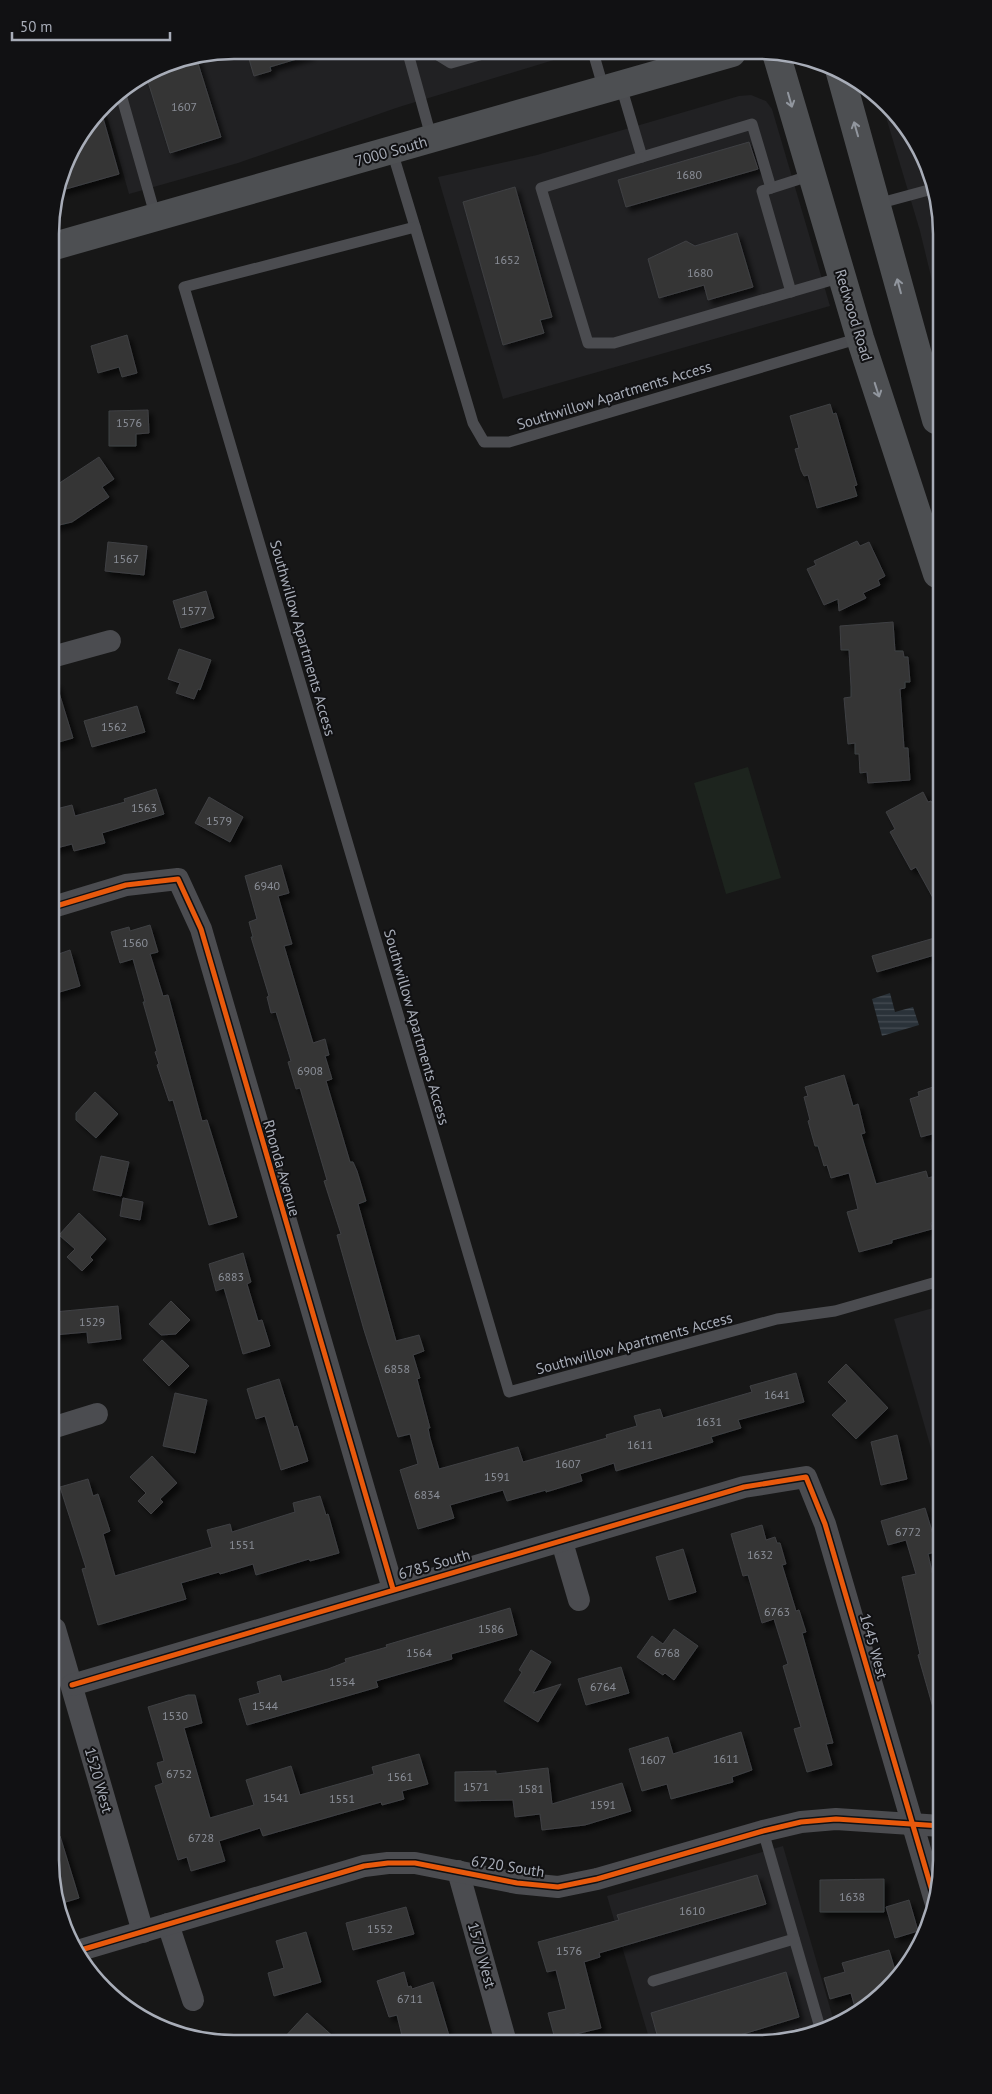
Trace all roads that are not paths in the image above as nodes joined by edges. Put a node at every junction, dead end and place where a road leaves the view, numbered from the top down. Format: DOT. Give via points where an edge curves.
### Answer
graph roads {
  1 [pos="410,59"];
  2 [pos="444,59"];
  3 [pos="465,59"];
  4 [pos="597,59"];
  5 [pos="711,59"];
  6 [pos="778,60"];
  7 [pos="842,80"];
  8 [pos="612,88"];
  9 [pos="122,99"];
  10 [pos="432,140"];
  11 [pos="392,151"];
  12 [pos="642,157"];
  13 [pos="812,175"];
  14 [pos="771,188"];
  15 [pos="928,190"];
  16 [pos="877,204"];
  17 [pos="156,218"];
  18 [pos="415,227"];
  19 [pos="59,245"];
  20 [pos="842,277"];
  21 [pos="791,292"];
  22 [pos="860,338"];
  23 [pos="933,409"];
  24 [pos="933,562"];
  25 [pos="110,641"];
  26 [pos="59,655"];
  27 [pos="59,904"];
  28 [pos="933,1282"];
  29 [pos="97,1414"];
  30 [pos="59,1426"];
  31 [pos="806,1477"];
  32 [pos="562,1542"];
  33 [pos="393,1589"];
  34 [pos="579,1600"];
  35 [pos="59,1642"];
  36 [pos="72,1685"];
  37 [pos="913,1824"];
  38 [pos="933,1825"];
  39 [pos="763,1831"];
  40 [pos="458,1871"];
  41 [pos="931,1887"];
  42 [pos="168,1924"];
  43 [pos="143,1932"];
  44 [pos="794,1939"];
  45 [pos="83,1949"];
  46 [pos="653,1981"];
  47 [pos="193,2000"];
  48 [pos="818,2024"];
  49 [pos="504,2035"];
  1 -- 10 [label="lane"];
  2 -- 3 [label="lane" via="451,63"];
  4 -- 8 [label="lane"];
  5 -- 8 [label="main road, 7000 South"];
  6 -- 13 [label="main road, Redwood Road, one-way"];
  16 -- 7 [label="main road, one-way"];
  8 -- 10 [label="main road, 7000 South"];
  8 -- 12 [label="lane"];
  9 -- 17 [label="lane"];
  10 -- 11 [label="main road, 7000 South"];
  11 -- 17 [label="main road, 7000 South"];
  11 -- 18 [label="lane"];
  12 -- 14 [label="lane" via="752,124"];
  12 -- 21 [label="lane" via="541,188 588,343 614,343"];
  13 -- 14 [label="lane"];
  13 -- 20 [label="main road, Redwood Road"];
  14 -- 21 [label="lane" via="762,191"];
  15 -- 16 [label="lane"];
  23 -- 16 [label="main road, one-way"];
  17 -- 19 [label="main road, 7000 South"];
  18 -- 22 [label="lane, Southwillow Apartments Access" via="473,424 484,442 509,442"];
  18 -- 28 [label="lane, Southwillow Apartments Access" via="184,287 509,1392 777,1319 835,1311"];
  20 -- 21 [label="lane"];
  20 -- 22 [label="main road, Redwood Road"];
  22 -- 24 [label="main road, Redwood Road, one-way"];
  25 -- 26 [label="street"];
  27 -- 33 [label="street, Rhonda Avenue" via="126,885 178,879 201,929"];
  29 -- 30 [label="street"];
  31 -- 32 [label="street, 6785 South" via="744,1487"];
  31 -- 37 [label="street, 1645 West" via="825,1524"];
  32 -- 33 [label="street, 6785 South"];
  32 -- 34 [label="street"];
  33 -- 36 [label="street, 6785 South"];
  35 -- 36 [label="street, 1520 West"];
  36 -- 43 [label="street, 1520 West"];
  37 -- 38 [label="street, 6720 South"];
  37 -- 39 [label="street, 6720 South" via="836,1819 801,1822"];
  37 -- 41 [label="street, 1645 West"];
  39 -- 40 [label="street, 6720 South" via="597,1879 558,1887 516,1883"];
  39 -- 44 [label="lane"];
  40 -- 42 [label="street, 6720 South" via="415,1863 364,1866"];
  40 -- 49 [label="street, 1570 West"];
  42 -- 43 [label="street, 6720 South"];
  42 -- 47 [label="street"];
  43 -- 45 [label="street, 6720 South"];
  44 -- 46 [label="lane"];
  44 -- 48 [label="lane"];
}
